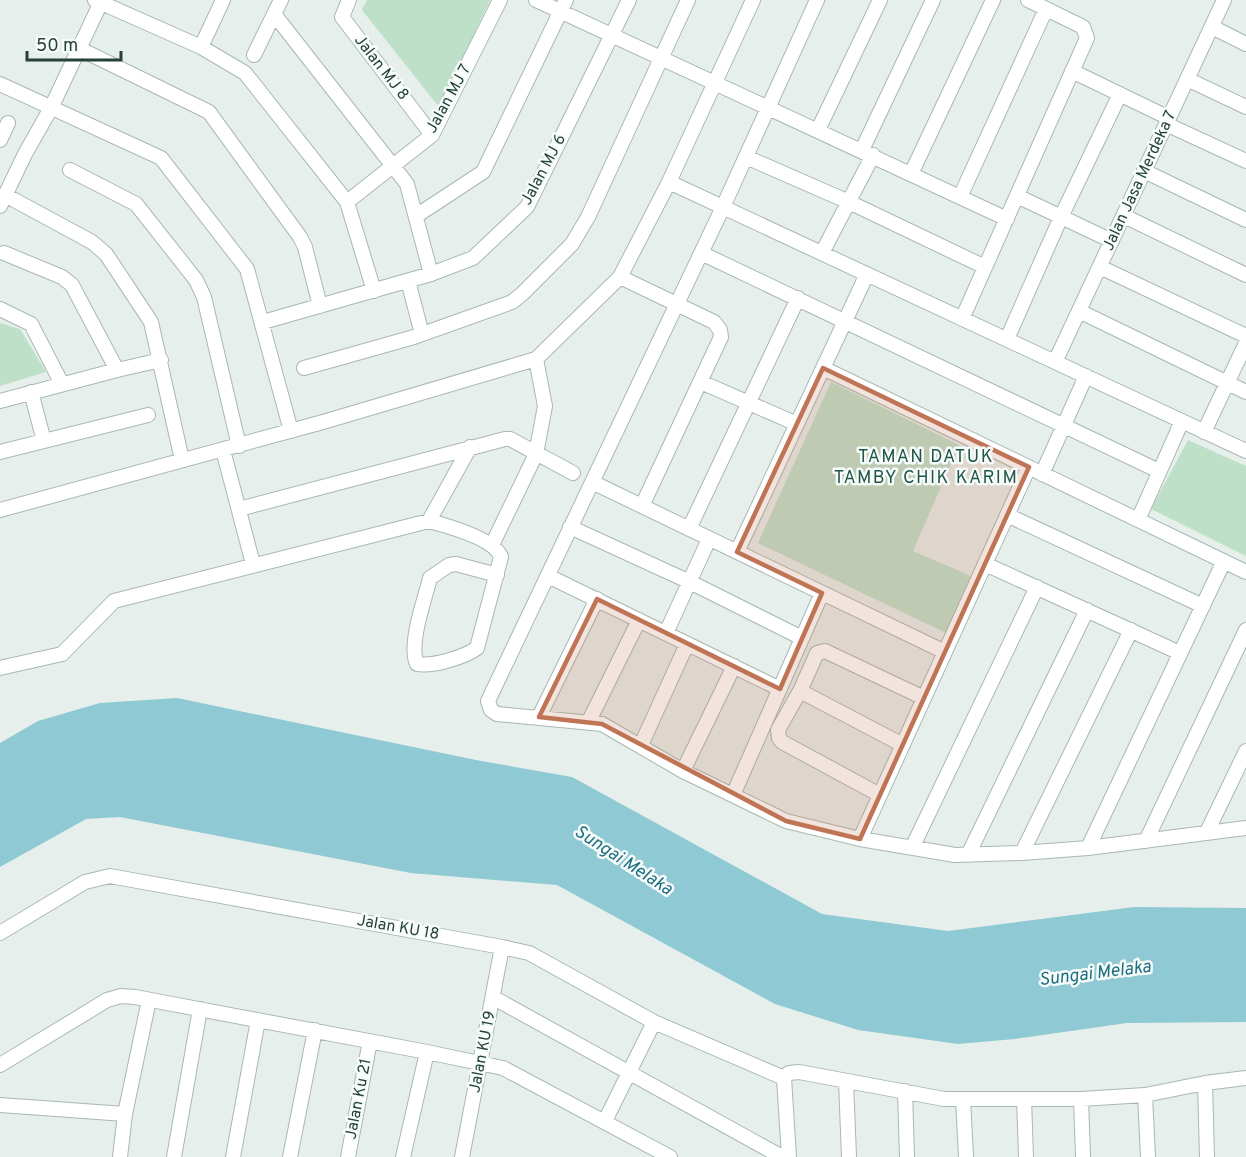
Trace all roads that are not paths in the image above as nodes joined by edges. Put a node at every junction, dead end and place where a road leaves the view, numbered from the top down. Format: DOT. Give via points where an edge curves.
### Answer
graph roads {
  1 [pos="223,0"];
  2 [pos="281,0"];
  3 [pos="349,0"];
  4 [pos="500,0"];
  5 [pos="536,0"];
  6 [pos="629,0"];
  7 [pos="688,0"];
  8 [pos="753,0"];
  9 [pos="817,0"];
  10 [pos="880,0"];
  11 [pos="933,0"];
  12 [pos="993,0"];
  13 [pos="1028,0"];
  14 [pos="1224,0"];
  15 [pos="99,1"];
  16 [pos="563,6"];
  17 [pos="1052,7"];
  18 [pos="274,14"];
  19 [pos="1212,27"];
  20 [pos="613,37"];
  21 [pos="1246,44"];
  22 [pos="201,47"];
  23 [pos="80,49"];
  24 [pos="254,55"];
  25 [pos="661,58"];
  26 [pos="1072,71"];
  27 [pos="1187,79"];
  28 [pos="715,83"];
  29 [pos="0,84"];
  30 [pos="1120,94"];
  31 [pos="768,107"];
  32 [pos="1246,107"];
  33 [pos="51,108"];
  34 [pos="1168,121"];
  35 [pos="8,123"];
  36 [pos="818,130"];
  37 [pos="432,135"];
  38 [pos="0,140"];
  39 [pos="867,153"];
  40 [pos="746,157"];
  41 [pos="1246,161"];
  42 [pos="392,166"];
  43 [pos="70,170"];
  44 [pos="1144,171"];
  45 [pos="911,174"];
  46 [pos="669,182"];
  47 [pos="1017,196"];
  48 [pos="960,197"];
  49 [pos="2,201"];
  50 [pos="347,202"];
  51 [pos="849,202"];
  52 [pos="723,207"];
  53 [pos="416,216"];
  54 [pos="1124,216"];
  55 [pos="1061,217"];
  56 [pos="1007,219"];
  57 [pos="1246,220"];
  58 [pos="1112,241"];
  59 [pos="4,252"];
  60 [pos="822,253"];
  61 [pos="701,254"];
  62 [pos="986,267"];
  63 [pos="1100,267"];
  64 [pos="430,274"];
  65 [pos="867,274"];
  66 [pos="1246,275"];
  67 [pos="620,277"];
  68 [pos="408,281"];
  69 [pos="374,291"];
  70 [pos="798,298"];
  71 [pos="677,304"];
  72 [pos="320,306"];
  73 [pos="0,309"];
  74 [pos="1079,311"];
  75 [pos="962,319"];
  76 [pos="845,320"];
  77 [pos="263,322"];
  78 [pos="422,334"];
  79 [pos="1246,336"];
  80 [pos="1007,339"];
  81 [pos="1246,343"];
  82 [pos="536,359"];
  83 [pos="161,360"];
  84 [pos="1055,362"];
  85 [pos="304,368"];
  86 [pos="823,368"];
  87 [pos="117,370"];
  88 [pos="1086,376"];
  89 [pos="701,381"];
  90 [pos="1227,382"];
  91 [pos="62,384"];
  92 [pos="1246,392"];
  93 [pos="31,393"];
  94 [pos="0,401"];
  95 [pos="749,403"];
  96 [pos="148,415"];
  97 [pos="1182,421"];
  98 [pos="797,424"];
  99 [pos="1064,425"];
  100 [pos="291,430"];
  101 [pos="1204,432"];
  102 [pos="44,441"];
  103 [pos="239,446"];
  104 [pos="470,447"];
  105 [pos="223,450"];
  106 [pos="1246,451"];
  107 [pos="0,452"];
  108 [pos="536,454"];
  109 [pos="182,460"];
  110 [pos="1029,467"];
  111 [pos="1160,471"];
  112 [pos="573,472"];
  113 [pos="1042,474"];
  114 [pos="592,482"];
  115 [pos="642,506"];
  116 [pos="239,509"];
  117 [pos="0,510"];
  118 [pos="1007,515"];
  119 [pos="1137,520"];
  120 [pos="429,521"];
  121 [pos="570,527"];
  122 [pos="689,529"];
  123 [pos="709,539"];
  124 [pos="492,545"];
  125 [pos="737,552"];
  126 [pos="1224,561"];
  127 [pos="253,564"];
  128 [pos="985,564"];
  129 [pos="1246,572"];
  130 [pos="496,575"];
  131 [pos="548,576"];
  132 [pos="690,582"];
  133 [pos="1037,587"];
  134 [pos="822,593"];
  135 [pos="597,599"];
  136 [pos="1203,606"];
  137 [pos="1087,610"];
  138 [pos="639,620"];
  139 [pos="1131,630"];
  140 [pos="1246,630"];
  141 [pos="666,633"];
  142 [pos="802,638"];
  143 [pos="687,644"];
  144 [pos="945,652"];
  145 [pos="1180,653"];
  146 [pos="734,666"];
  147 [pos="0,668"];
  148 [pos="780,689"];
  149 [pos="800,691"];
  150 [pos="924,698"];
  151 [pos="539,717"];
  152 [pos="589,721"];
  153 [pos="641,745"];
  154 [pos="903,745"];
  155 [pos="1246,751"];
  156 [pos="683,771"];
  157 [pos="733,795"];
  158 [pos="880,795"];
  159 [pos="1246,828"];
  160 [pos="1208,832"];
  161 [pos="860,839"];
  162 [pos="1146,841"];
  163 [pos="912,848"];
  164 [pos="1088,848"];
  165 [pos="1022,853"];
  166 [pos="968,855"];
  167 [pos="0,933"];
  168 [pos="502,947"];
  169 [pos="494,998"];
  170 [pos="149,999"];
  171 [pos="200,1009"];
  172 [pos="258,1020"];
  173 [pos="654,1022"];
  174 [pos="315,1030"];
  175 [pos="370,1041"];
  176 [pos="427,1052"];
  177 [pos="480,1063"];
  178 [pos="0,1065"];
  179 [pos="629,1072"];
  180 [pos="784,1078"];
  181 [pos="1246,1078"];
  182 [pos="846,1081"];
  183 [pos="1205,1083"];
  184 [pos="905,1091"];
  185 [pos="1145,1095"];
  186 [pos="963,1099"];
  187 [pos="1024,1099"];
  188 [pos="1081,1099"];
  189 [pos="0,1105"];
  190 [pos="125,1114"];
  191 [pos="605,1121"];
  192 [pos="120,1157"];
  193 [pos="174,1157"];
  194 [pos="233,1157"];
  195 [pos="290,1157"];
  196 [pos="348,1157"];
  197 [pos="403,1157"];
  198 [pos="462,1157"];
  199 [pos="670,1157"];
  200 [pos="782,1157"];
  201 [pos="789,1157"];
  202 [pos="849,1157"];
  203 [pos="907,1157"];
  204 [pos="966,1157"];
  205 [pos="1026,1157"];
  206 [pos="1083,1157"];
  207 [pos="1148,1157"];
  208 [pos="1207,1157"];
  1 -- 22 [label="street"];
  2 -- 18 [label="street"];
  3 -- 37 [label="street, Jalan MJ 8" via="342,17"];
  4 -- 37 [label="street, Jalan MJ 7"];
  5 -- 16 [label="street"];
  6 -- 20 [label="street, Jalan MJ 6"];
  7 -- 25 [label="street"];
  8 -- 28 [label="street"];
  9 -- 31 [label="street"];
  10 -- 36 [label="street"];
  11 -- 39 [label="street"];
  12 -- 45 [label="street"];
  13 -- 17 [label="street"];
  14 -- 19 [label="street, Jalan Jasa Merdeka 7"];
  15 -- 22 [label="street"];
  15 -- 23 [label="street"];
  16 -- 20 [label="street"];
  16 -- 53 [label="street" via="483,172"];
  17 -- 26 [label="street" via="1086,32"];
  17 -- 48 [label="street"];
  18 -- 24 [label="street"];
  18 -- 42 [label="street"];
  19 -- 21 [label="street"];
  19 -- 27 [label="street, Jalan Jasa Merdeka 7"];
  20 -- 25 [label="street"];
  20 -- 64 [label="street, Jalan MJ 6" via="527,207 474,258"];
  22 -- 50 [label="street" via="245,73"];
  23 -- 33 [label="street"];
  23 -- 72 [label="street" via="209,112 300,237"];
  25 -- 28 [label="street"];
  25 -- 78 [label="street" via="572,244 512,302"];
  26 -- 30 [label="street"];
  26 -- 47 [label="street"];
  27 -- 32 [label="street"];
  27 -- 34 [label="street, Jalan Jasa Merdeka 7"];
  28 -- 31 [label="street"];
  28 -- 46 [label="street"];
  29 -- 33 [label="street"];
  30 -- 34 [label="street"];
  30 -- 55 [label="street"];
  31 -- 36 [label="street"];
  31 -- 40 [label="street"];
  33 -- 49 [label="street"];
  33 -- 77 [label="street" via="161,158 247,269"];
  34 -- 41 [label="street"];
  34 -- 44 [label="street, Jalan Jasa Merdeka 7"];
  35 -- 38 [label="street"];
  36 -- 39 [label="street"];
  37 -- 42 [label="street, Jalan MJ 7"];
  39 -- 45 [label="street"];
  39 -- 51 [label="street"];
  40 -- 51 [label="street"];
  40 -- 52 [label="street"];
  42 -- 50 [label="street, Jalan MJ 7"];
  42 -- 53 [label="street" via="407,184"];
  43 -- 103 [label="street" via="136,204 196,280 204,297"];
  44 -- 54 [label="street, Jalan Jasa Merdeka 7"];
  44 -- 57 [label="street"];
  45 -- 48 [label="street"];
  46 -- 52 [label="street"];
  46 -- 67 [label="street"];
  47 -- 55 [label="street"];
  47 -- 56 [label="street"];
  48 -- 56 [label="street"];
  49 -- 83 [label="street" via="92,242 106,254 152,321"];
  50 -- 69 [label="street"];
  51 -- 60 [label="street"];
  51 -- 62 [label="street"];
  52 -- 60 [label="street"];
  52 -- 61 [label="street"];
  53 -- 64 [label="street"];
  54 -- 58 [label="street, Jalan Jasa Merdeka 7"];
  54 -- 66 [label="street"];
  55 -- 58 [label="street"];
  55 -- 80 [label="street"];
  56 -- 62 [label="street"];
  58 -- 63 [label="street, Jalan Jasa Merdeka 7"];
  59 -- 87 [label="street" via="72,285"];
  60 -- 65 [label="street"];
  61 -- 70 [label="street"];
  61 -- 71 [label="street"];
  62 -- 75 [label="street"];
  63 -- 74 [label="street, Jalan Jasa Merdeka 7"];
  63 -- 79 [label="street"];
  64 -- 68 [label="street, Jalan MJ 6"];
  65 -- 75 [label="street"];
  65 -- 76 [label="street"];
  67 -- 71 [label="street"];
  67 -- 82 [label="street"];
  68 -- 69 [label="street, Jalan MJ 6"];
  68 -- 78 [label="street"];
  69 -- 72 [label="street, Jalan MJ 6"];
  70 -- 76 [label="street"];
  70 -- 95 [label="street"];
  71 -- 89 [label="street" via="714,322 720,330 721,337"];
  71 -- 114 [label="street"];
  72 -- 77 [label="street, Jalan MJ 6"];
  73 -- 91 [label="street" via="31,324"];
  74 -- 84 [label="street, Jalan Jasa Merdeka 7"];
  74 -- 90 [label="street"];
  75 -- 80 [label="street"];
  76 -- 86 [label="street"];
  76 -- 99 [label="street"];
  77 -- 100 [label="street"];
  78 -- 85 [label="street"];
  80 -- 84 [label="street"];
  81 -- 90 [label="street"];
  82 -- 100 [label="street"];
  82 -- 108 [label="street" via="545,406"];
  83 -- 87 [label="street"];
  83 -- 109 [label="street"];
  84 -- 88 [label="street"];
  86 -- 98 [label="street"];
  86 -- 110 [label="street"];
  87 -- 91 [label="street"];
  88 -- 97 [label="street"];
  88 -- 99 [label="street"];
  89 -- 95 [label="street"];
  89 -- 115 [label="street"];
  90 -- 92 [label="street"];
  90 -- 101 [label="street"];
  91 -- 93 [label="street"];
  93 -- 94 [label="street"];
  93 -- 102 [label="street"];
  95 -- 98 [label="street"];
  95 -- 122 [label="street"];
  96 -- 102 [label="street"];
  97 -- 101 [label="street"];
  97 -- 111 [label="street"];
  98 -- 125 [label="street"];
  99 -- 111 [label="street"];
  99 -- 113 [label="street"];
  100 -- 103 [label="street"];
  101 -- 106 [label="street"];
  102 -- 107 [label="street"];
  103 -- 105 [label="street"];
  104 -- 108 [label="street" via="510,439"];
  104 -- 116 [label="street"];
  104 -- 120 [label="street"];
  105 -- 109 [label="street"];
  105 -- 116 [label="street"];
  108 -- 112 [label="street"];
  108 -- 124 [label="street"];
  109 -- 117 [label="street"];
  110 -- 113 [label="street"];
  110 -- 118 [label="street"];
  111 -- 119 [label="street"];
  113 -- 119 [label="street"];
  114 -- 115 [label="street"];
  114 -- 121 [label="street"];
  115 -- 122 [label="street"];
  116 -- 127 [label="street"];
  118 -- 128 [label="street"];
  118 -- 136 [label="street"];
  119 -- 126 [label="street"];
  120 -- 124 [label="street"];
  120 -- 127 [label="street"];
  121 -- 131 [label="street"];
  121 -- 132 [label="street"];
  122 -- 123 [label="street"];
  123 -- 125 [label="street"];
  123 -- 132 [label="street"];
  124 -- 130 [label="street" via="501,557"];
  125 -- 134 [label="street"];
  126 -- 129 [label="street"];
  126 -- 136 [label="street"];
  127 -- 147 [label="street" via="114,601 62,654"];
  128 -- 133 [label="street"];
  128 -- 144 [label="street"];
  130 -- 130 [label="street" via="477,648 435,665 417,663 415,644 430,578 456,564"];
  131 -- 135 [label="street"];
  131 -- 151 [label="street" via="488,701 490,710 496,714"];
  132 -- 141 [label="street"];
  132 -- 142 [label="street"];
  133 -- 137 [label="street"];
  133 -- 163 [label="street"];
  134 -- 142 [label="street"];
  134 -- 144 [label="street"];
  135 -- 138 [label="street"];
  135 -- 151 [label="street"];
  136 -- 145 [label="street"];
  137 -- 139 [label="street"];
  137 -- 166 [label="street"];
  138 -- 141 [label="street"];
  138 -- 152 [label="street"];
  139 -- 145 [label="street"];
  139 -- 165 [label="street"];
  140 -- 162 [label="street"];
  141 -- 143 [label="street"];
  142 -- 148 [label="street"];
  143 -- 146 [label="street"];
  143 -- 153 [label="street"];
  144 -- 150 [label="street"];
  145 -- 164 [label="street"];
  146 -- 148 [label="street"];
  146 -- 156 [label="street"];
  148 -- 157 [label="street"];
  149 -- 150 [label="street" via="817,653 825,651"];
  149 -- 154 [label="street"];
  149 -- 158 [label="street" via="778,730 782,742"];
  150 -- 154 [label="street"];
  151 -- 152 [label="street"];
  152 -- 153 [label="street"];
  153 -- 156 [label="street"];
  154 -- 158 [label="street"];
  155 -- 160 [label="street"];
  156 -- 157 [label="street"];
  157 -- 161 [label="street" via="786,821"];
  158 -- 161 [label="street"];
  159 -- 160 [label="street"];
  160 -- 162 [label="street"];
  161 -- 163 [label="street"];
  162 -- 164 [label="street"];
  163 -- 166 [label="street"];
  164 -- 165 [label="street"];
  165 -- 166 [label="street"];
  167 -- 168 [label="street, Jalan KU 18" via="85,882 111,876"];
  168 -- 169 [label="street, Jalan KU 19"];
  168 -- 173 [label="street, Jalan KU 18" via="529,953"];
  169 -- 177 [label="street, Jalan KU 19"];
  169 -- 179 [label="street"];
  170 -- 171 [label="street"];
  170 -- 178 [label="street" via="121,996 108,1000"];
  170 -- 190 [label="street"];
  171 -- 172 [label="street"];
  171 -- 193 [label="street"];
  172 -- 174 [label="street"];
  172 -- 194 [label="street"];
  173 -- 179 [label="street"];
  173 -- 180 [label="street, Jalan KU 18"];
  174 -- 175 [label="street"];
  174 -- 195 [label="street"];
  175 -- 176 [label="street"];
  175 -- 196 [label="street, Jalan Ku 21"];
  176 -- 177 [label="street"];
  176 -- 197 [label="street"];
  177 -- 191 [label="street" via="503,1068"];
  177 -- 198 [label="street, Jalan KU 19"];
  179 -- 191 [label="street"];
  179 -- 200 [label="street"];
  180 -- 182 [label="street" via="799,1072"];
  180 -- 201 [label="street"];
  181 -- 183 [label="street"];
  182 -- 184 [label="street"];
  182 -- 202 [label="street"];
  183 -- 185 [label="street"];
  183 -- 208 [label="street"];
  184 -- 186 [label="street"];
  184 -- 203 [label="street"];
  185 -- 188 [label="street"];
  185 -- 207 [label="street"];
  186 -- 187 [label="street"];
  186 -- 204 [label="street"];
  187 -- 188 [label="street"];
  187 -- 205 [label="street"];
  188 -- 206 [label="street"];
  189 -- 190 [label="street"];
  190 -- 192 [label="street"];
  191 -- 199 [label="street"];
}
